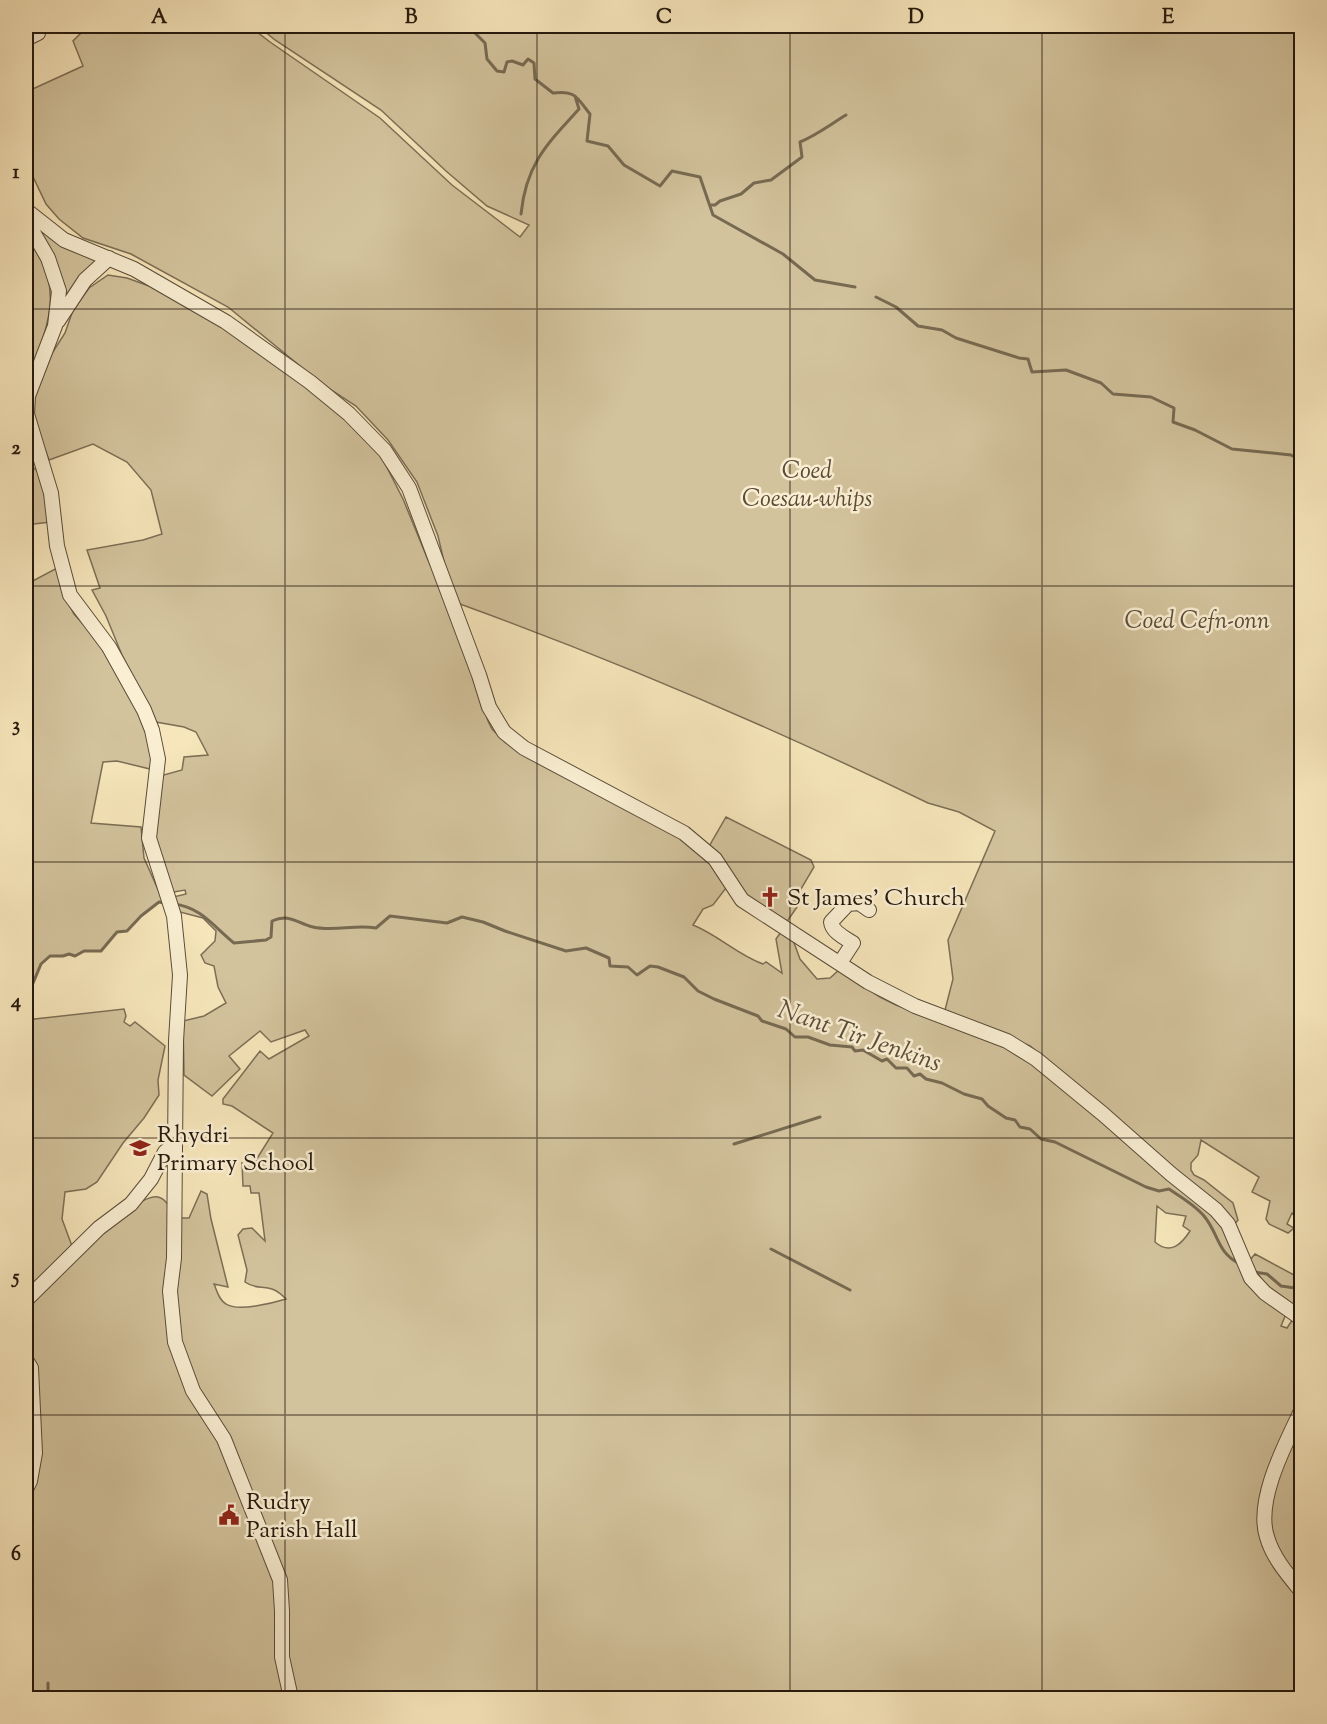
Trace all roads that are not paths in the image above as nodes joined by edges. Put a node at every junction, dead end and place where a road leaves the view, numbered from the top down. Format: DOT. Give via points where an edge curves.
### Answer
graph roads {
  1 [pos="39,26"];
  2 [pos="26,39"];
  3 [pos="26,210"];
  4 [pos="26,220"];
  5 [pos="109,258"];
  6 [pos="55,326"];
  7 [pos="869,910"];
  8 [pos="840,963"];
  9 [pos="175,1144"];
  10 [pos="26,1300"];
  11 [pos="1302,1319"];
  12 [pos="26,1360"];
  13 [pos="1302,1409"];
  14 [pos="26,1489"];
  15 [pos="1302,1592"];
  16 [pos="291,1698"];
  1 -- 2 [label="street" via="38,33"];
  3 -- 5 [label="street" via="64,240"];
  4 -- 6 [label="street" via="48,258 59,291"];
  5 -- 6 [label="street" via="86,280"];
  5 -- 8 [label="street" via="226,322 268,351 349,414 385,451 409,488 489,707 510,738 684,833 715,859 742,900"];
  6 -- 9 [label="street" via="28,396 27,414 51,493 57,546 70,595 118,661 144,710 156,744 157,775 149,838 174,916 180,975"];
  7 -- 8 [label="street" via="859,903 848,904 831,922 835,931 853,943"];
  8 -- 11 [label="street" via="899,998 1007,1041 1049,1068 1216,1210 1228,1224 1251,1278"];
  9 -- 10 [label="street" via="165,1152 151,1179 131,1204 99,1228"];
  9 -- 16 [label="street" via="170,1292 176,1342 193,1391 224,1439 280,1580 282,1657"];
  12 -- 14 [label="street" via="31,1368 35,1453"];
  13 -- 15 [label="street" via="1264,1509 1271,1549"];
}
